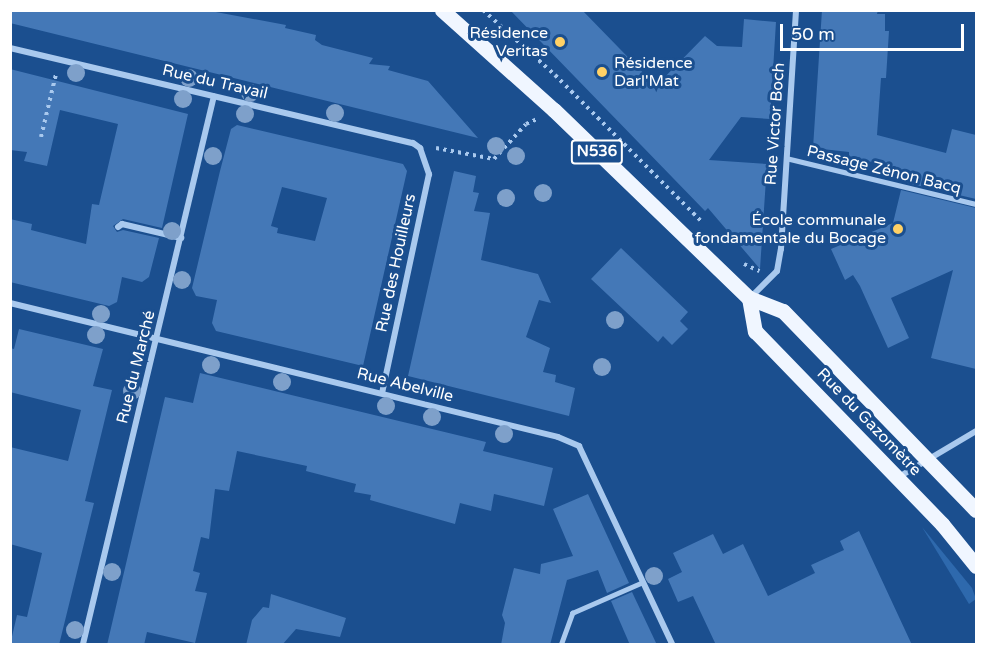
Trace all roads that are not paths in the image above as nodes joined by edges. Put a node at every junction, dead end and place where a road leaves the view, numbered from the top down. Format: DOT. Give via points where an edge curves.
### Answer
graph roads {
  1 [pos="442,10"];
  2 [pos="796,10"];
  3 [pos="10,48"];
  4 [pos="214,96"];
  5 [pos="422,151"];
  6 [pos="786,158"];
  7 [pos="976,204"];
  8 [pos="118,227"];
  9 [pos="181,238"];
  10 [pos="749,298"];
  11 [pos="10,303"];
  12 [pos="158,338"];
  13 [pos="382,393"];
  14 [pos="976,431"];
  15 [pos="927,459"];
  16 [pos="897,478"];
  17 [pos="976,510"];
  18 [pos="976,566"];
  19 [pos="645,582"];
  20 [pos="83,645"];
  21 [pos="561,645"];
  22 [pos="672,645"];
  1 -- 10 [label="main road, Rue du Gazomètre / N536" via="554,110"];
  2 -- 6 [label="street, Rue Victor Boch"];
  3 -- 4 [label="street, Rue du Travail"];
  4 -- 5 [label="street, Rue du Travail" via="413,143"];
  4 -- 9 [label="street, Rue du Marché"];
  5 -- 13 [label="street, Rue des Houilleurs" via="429,174"];
  6 -- 7 [label="lane, Passage Zénon Bacq"];
  6 -- 10 [label="street, Rue Victor Boch" via="777,271"];
  8 -- 9 [label="street" via="122,224"];
  9 -- 12 [label="street, Rue du Marché"];
  10 -- 15 [label="main road, Rue du Gazomètre / N536" via="783,311"];
  10 -- 16 [label="main road, Rue du Gazomètre" via="755,331"];
  11 -- 12 [label="street, Rue Abelville"];
  12 -- 13 [label="street, Rue Abelville"];
  12 -- 20 [label="street, Rue du Marché"];
  13 -- 19 [label="street, Rue Abelville" via="558,437 579,446"];
  14 -- 15 [label="street"];
  15 -- 16 [label="street"];
  15 -- 17 [label="main road, Rue du Gazomètre / N536"];
  16 -- 18 [label="main road, Rue du Gazomètre"];
  19 -- 21 [label="lane" via="572,613"];
  19 -- 22 [label="street, Rue Abelville"];
}
